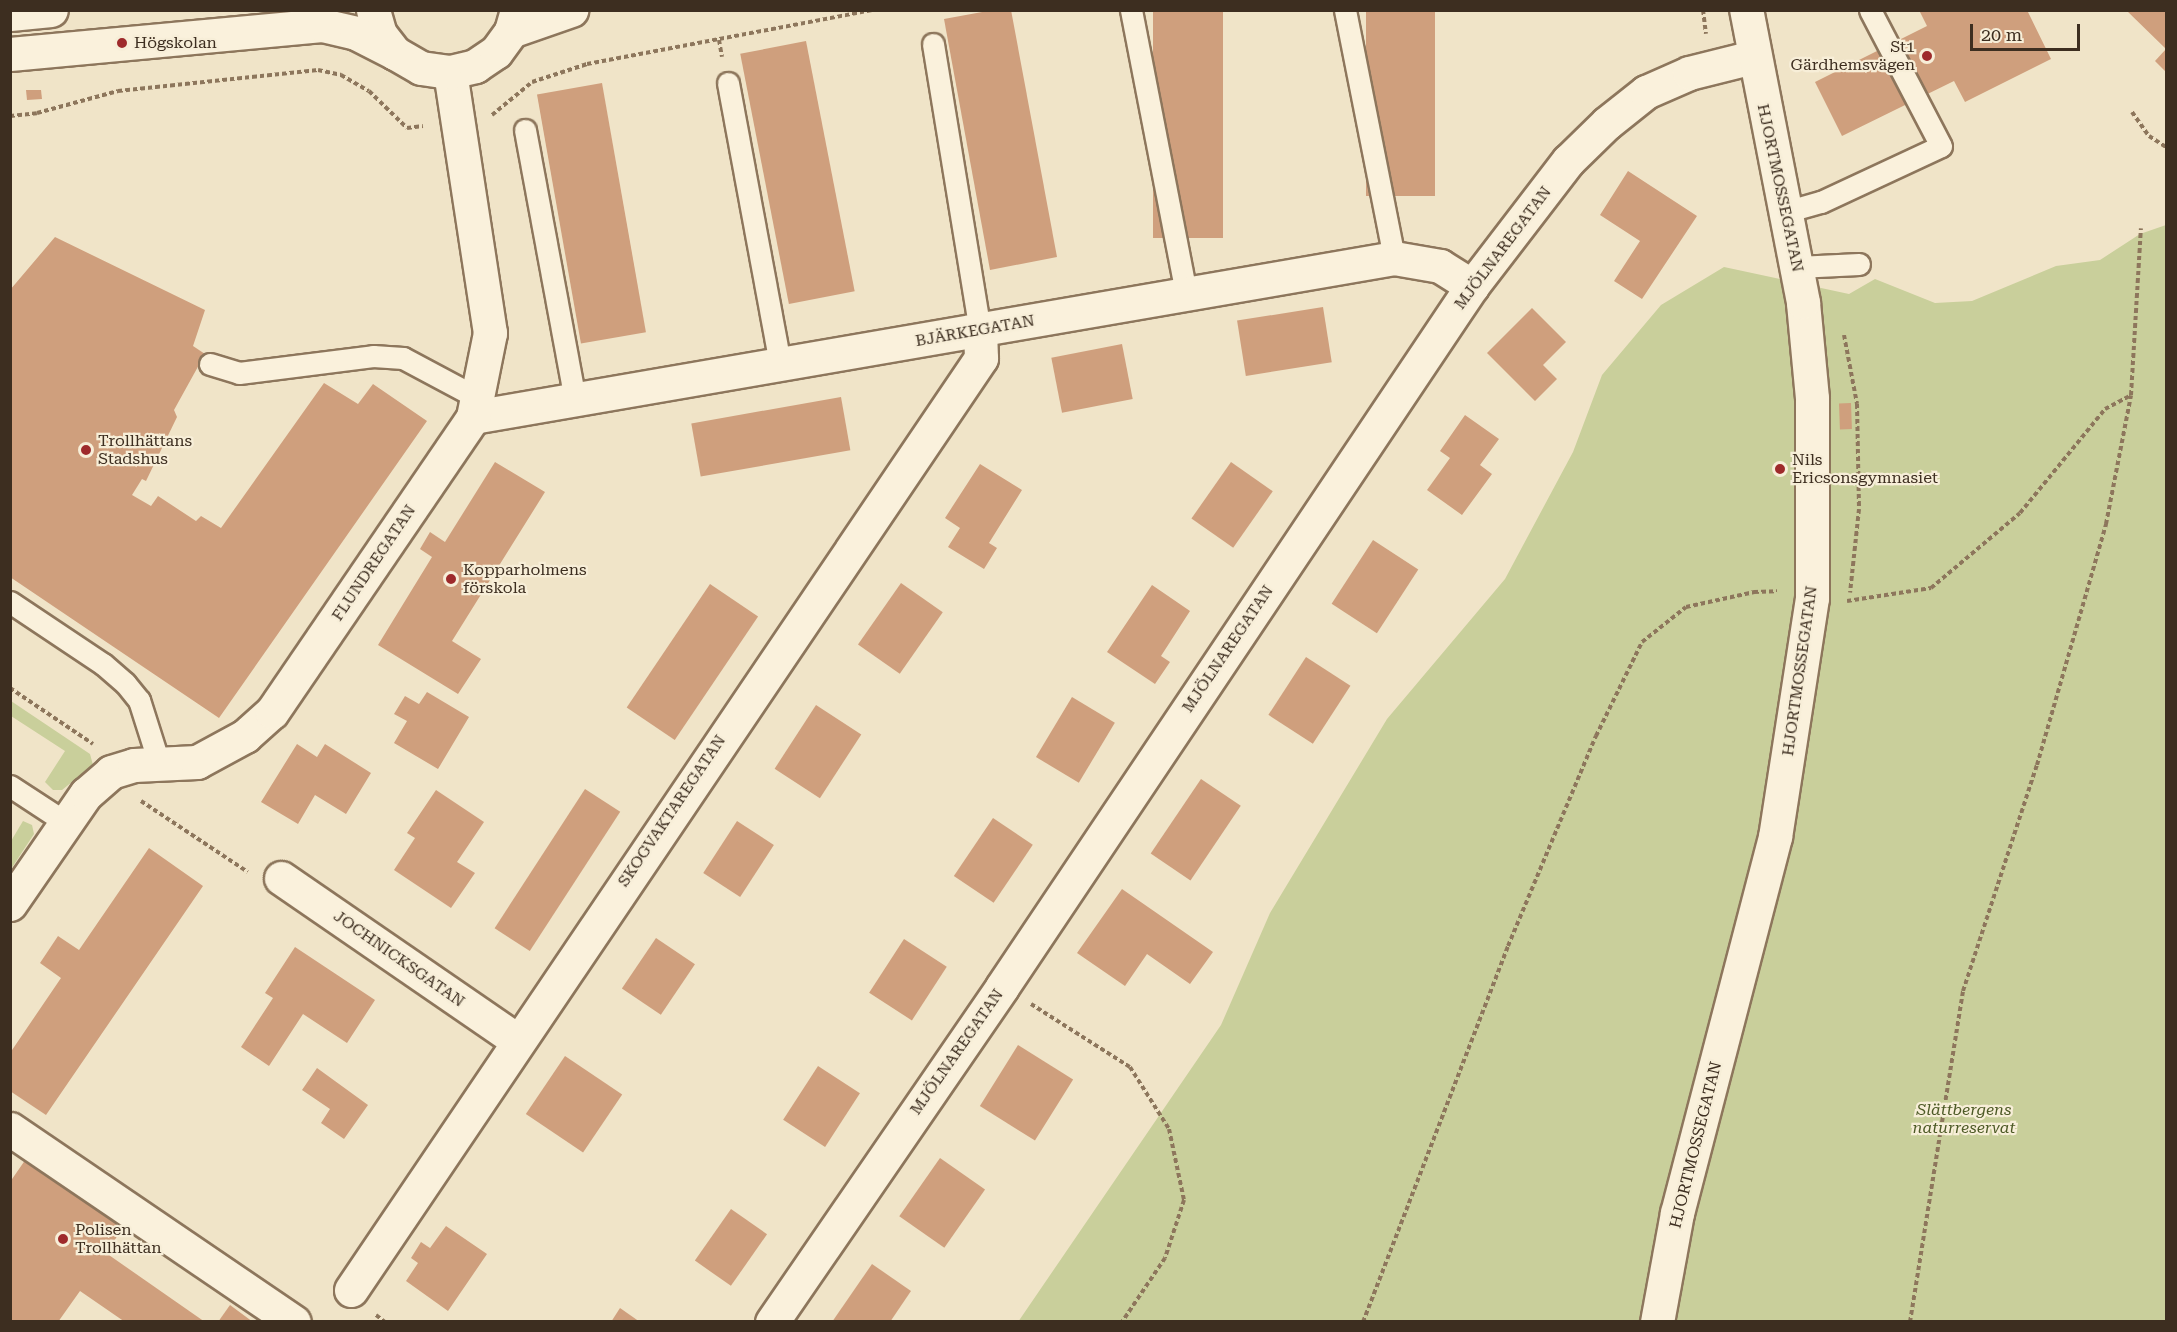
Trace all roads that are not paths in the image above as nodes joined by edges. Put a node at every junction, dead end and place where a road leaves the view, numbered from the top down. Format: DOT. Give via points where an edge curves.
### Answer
graph roads {
  1 [pos="51,10"];
  2 [pos="373,10"];
  3 [pos="571,10"];
  4 [pos="1131,10"];
  5 [pos="1346,10"];
  6 [pos="1746,10"];
  7 [pos="1870,10"];
  8 [pos="10,14"];
  9 [pos="514,21"];
  10 [pos="933,44"];
  11 [pos="395,53"];
  12 [pos="10,54"];
  13 [pos="1753,57"];
  14 [pos="450,72"];
  15 [pos="728,83"];
  16 [pos="525,130"];
  17 [pos="1785,212"];
  18 [pos="1395,258"];
  19 [pos="1859,264"];
  20 [pos="1797,267"];
  21 [pos="1472,286"];
  22 [pos="1186,294"];
  23 [pos="980,330"];
  24 [pos="210,364"];
  25 [pos="780,364"];
  26 [pos="575,400"];
  27 [pos="476,407"];
  28 [pos="10,602"];
  29 [pos="159,763"];
  30 [pos="10,786"];
  31 [pos="65,822"];
  32 [pos="281,878"];
  33 [pos="10,904"];
  34 [pos="517,1040"];
  35 [pos="10,1129"];
  36 [pos="351,1290"];
  37 [pos="294,1322"];
  38 [pos="771,1322"];
  39 [pos="1657,1322"];
  1 -- 8 [label="street"];
  2 -- 11 [label="street" via="381,34"];
  3 -- 9 [label="street"];
  4 -- 22 [label="lane"];
  5 -- 18 [label="lane"];
  6 -- 13 [label="street, HJORTMOSSEGATAN"];
  7 -- 17 [label="lane" via="1941,146 1821,202"];
  9 -- 14 [label="street" via="486,60"];
  10 -- 23 [label="lane"];
  11 -- 12 [label="street" via="356,33 322,25"];
  11 -- 14 [label="street" via="421,68"];
  13 -- 17 [label="street, HJORTMOSSEGATAN"];
  13 -- 21 [label="street, MJÖLNAREGATAN" via="1715,65 1646,92 1607,123 1568,161"];
  14 -- 27 [label="street, FLUNDREGATAN" via="490,333"];
  15 -- 25 [label="lane"];
  16 -- 26 [label="lane"];
  17 -- 20 [label="street, HJORTMOSSEGATAN"];
  18 -- 21 [label="street, BJÄRKEGATAN" via="1440,266"];
  18 -- 22 [label="street, BJÄRKEGATAN"];
  19 -- 20 [label="lane"];
  20 -- 39 [label="street, HJORTMOSSEGATAN" via="1812,398 1812,598 1775,837 1677,1213"];
  21 -- 38 [label="street, MJÖLNAREGATAN" via="1002,987"];
  22 -- 23 [label="street, BJÄRKEGATAN"];
  23 -- 25 [label="street, BJÄRKEGATAN"];
  23 -- 34 [label="street, SKOGVAKTAREGATAN" via="981,358"];
  24 -- 27 [label="lane" via="239,374 373,356 403,358"];
  25 -- 26 [label="street, BJÄRKEGATAN"];
  26 -- 27 [label="street, BJÄRKEGATAN"];
  27 -- 29 [label="street, FLUNDREGATAN" via="272,712 221,752 197,762"];
  28 -- 29 [label="lane" via="125,683 139,700"];
  29 -- 31 [label="street, FLUNDREGATAN" via="111,772 86,794"];
  30 -- 31 [label="lane"];
  31 -- 33 [label="street, FLUNDREGATAN"];
  32 -- 34 [label="street, JOCHNICKSGATAN"];
  34 -- 36 [label="street, SKOGVAKTAREGATAN"];
  35 -- 37 [label="street"];
}
